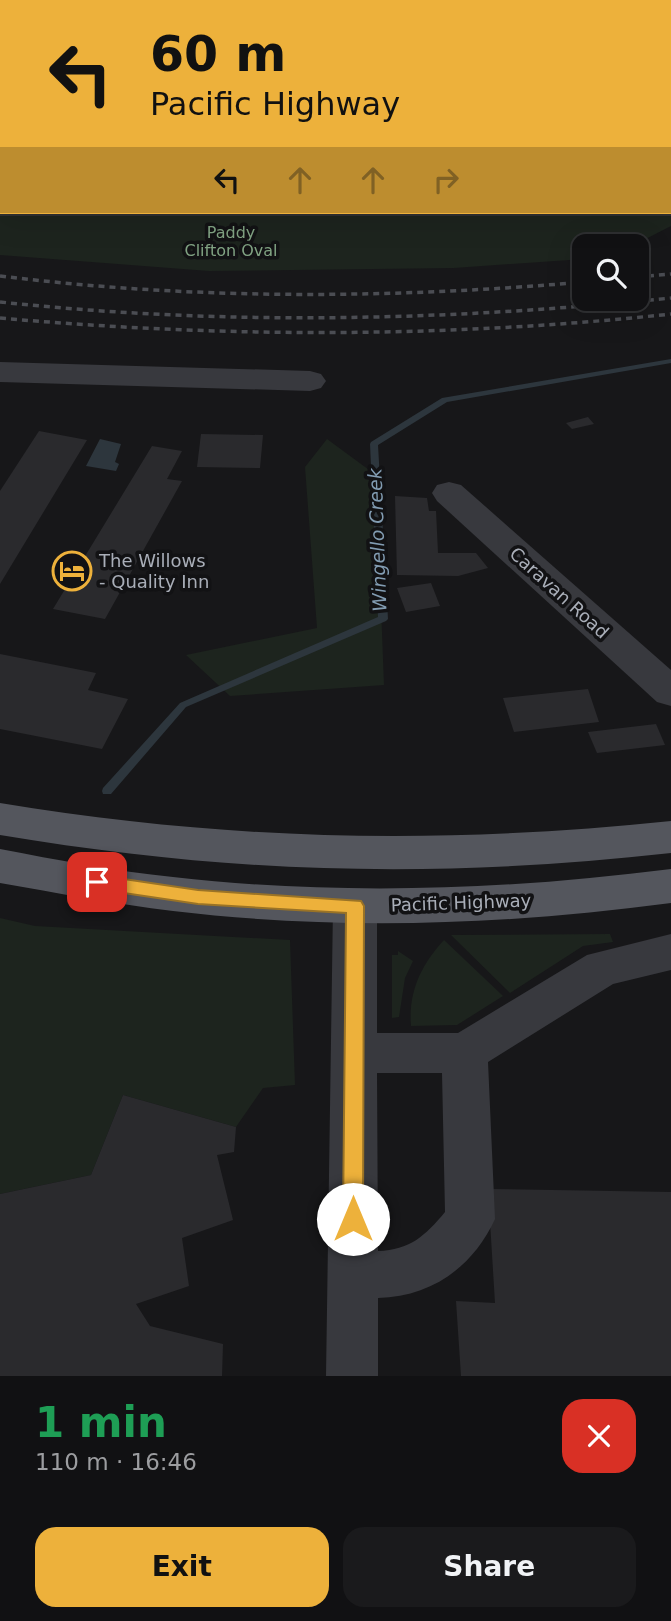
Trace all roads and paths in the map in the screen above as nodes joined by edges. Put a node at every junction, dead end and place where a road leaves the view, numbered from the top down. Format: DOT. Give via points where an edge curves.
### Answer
graph roads {
  1 [pos="0,372"];
  2 [pos="310,381"];
  3 [pos="449,493"];
  4 [pos="669,687"];
  5 [pos="1,819"];
  6 [pos="671,837"];
  7 [pos="0,866"];
  8 [pos="671,886"];
  9 [pos="355,906"];
  10 [pos="671,952"];
  11 [pos="352,1053"];
  12 [pos="465,1053"];
  13 [pos="353,1275"];
  14 [pos="352,1376"];
  1 -- 2 [label="street"];
  3 -- 4 [label="street, Caravan Road"];
  5 -- 6 [label="main road" via="163,843 339,856 543,852"];
  5 -- 9 [label="main road" via="82,849 134,861 327,881 346,890"];
  7 -- 9 [label="main road, Pacific Highway" via="198,897"];
  8 -- 9 [label="main road, Pacific Highway" via="591,898"];
  9 -- 11 [label="street"];
  10 -- 12 [label="street" via="603,968"];
  11 -- 12 [label="street"];
  11 -- 13 [label="street"];
  12 -- 13 [label="street" via="470,1219 442,1254 402,1274"];
  13 -- 14 [label="street"];
}
